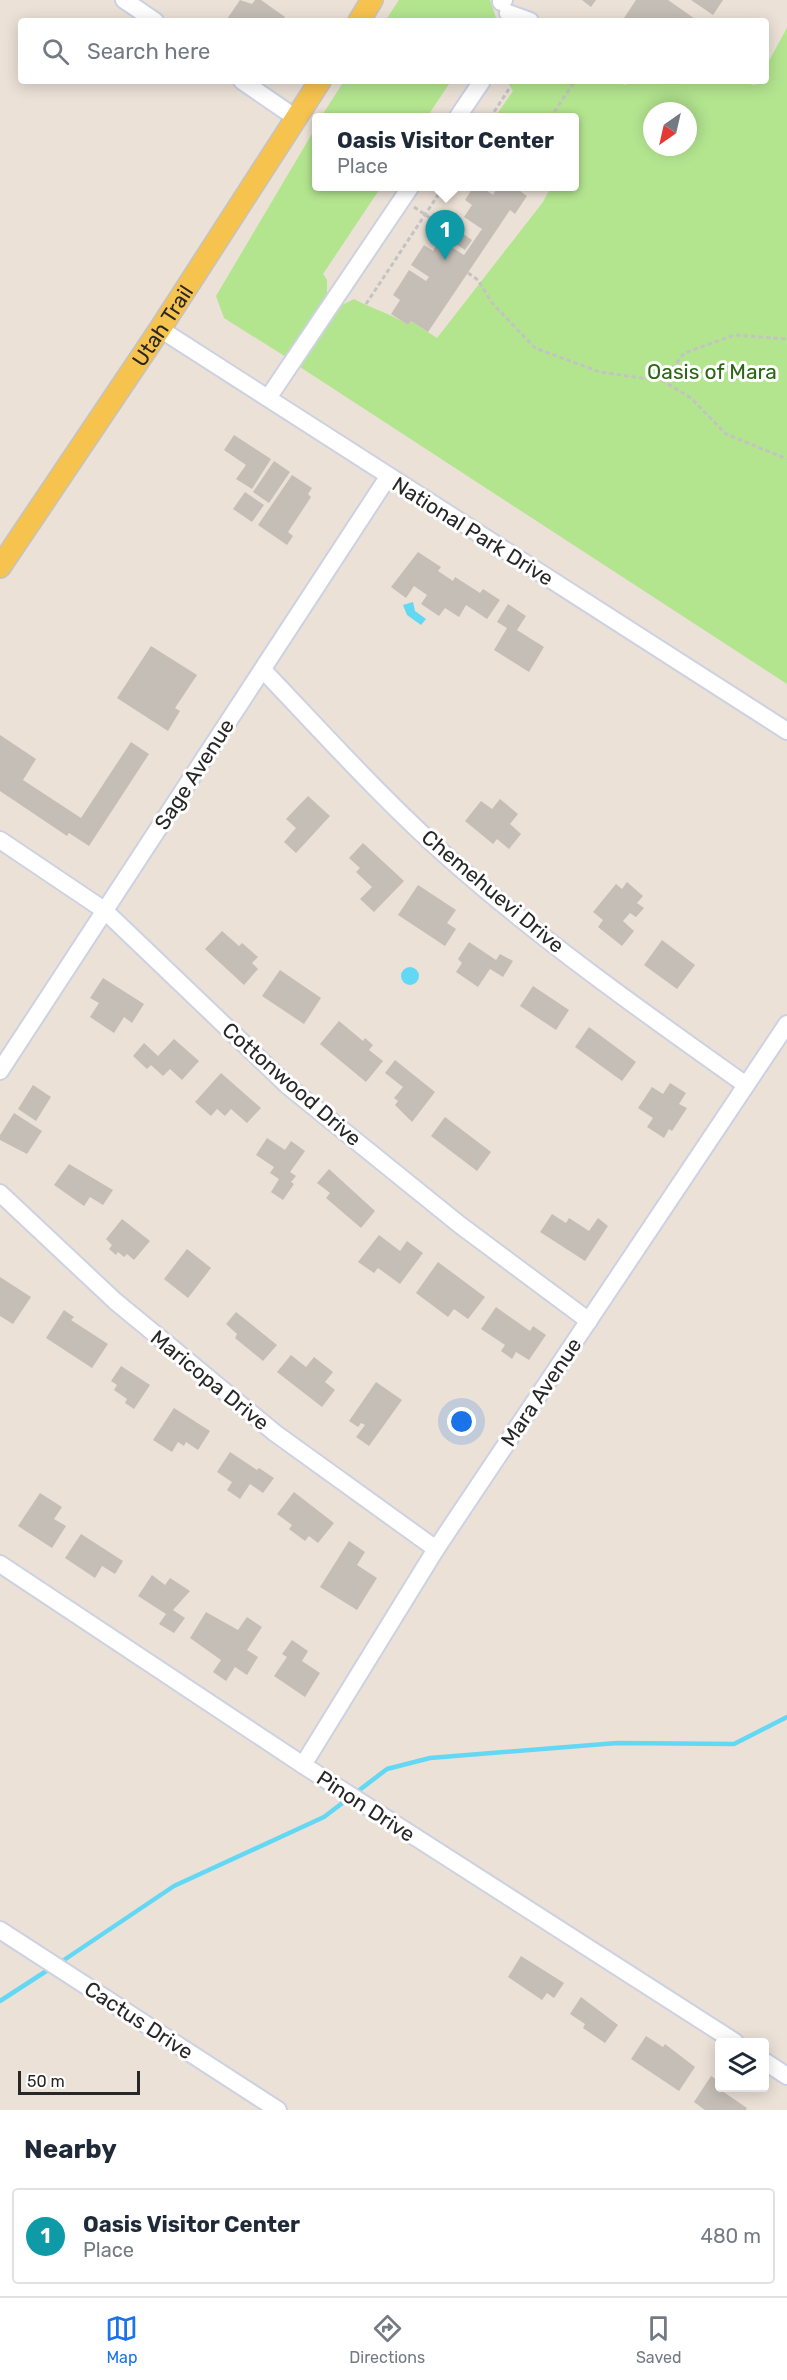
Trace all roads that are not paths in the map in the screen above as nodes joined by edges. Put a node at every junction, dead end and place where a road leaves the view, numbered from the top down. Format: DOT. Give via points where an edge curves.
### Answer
graph roads {
  1 [pos="124,0"];
  2 [pos="372,0"];
  3 [pos="504,7"];
  4 [pos="151,18"];
  5 [pos="361,18"];
  6 [pos="524,18"];
  7 [pos="246,84"];
  8 [pos="318,84"];
  9 [pos="480,84"];
  10 [pos="460,113"];
  11 [pos="296,118"];
  12 [pos="406,193"];
  13 [pos="160,329"];
  14 [pos="268,398"];
  15 [pos="388,477"];
  16 [pos="0,567"];
  17 [pos="263,670"];
  18 [pos="787,731"];
  19 [pos="0,840"];
  20 [pos="104,910"];
  21 [pos="787,1024"];
  22 [pos="0,1071"];
  23 [pos="746,1085"];
  24 [pos="0,1192"];
  25 [pos="590,1321"];
  26 [pos="436,1549"];
  27 [pos="0,1564"];
  28 [pos="303,1765"];
  29 [pos="0,1930"];
  30 [pos="727,2038"];
  31 [pos="769,2064"];
  32 [pos="787,2076"];
  33 [pos="278,2110"];
  1 -- 4 [label="street"];
  2 -- 5 [label="main road"];
  3 -- 6 [label="street"];
  7 -- 11 [label="street"];
  8 -- 11 [label="main road, Utah Trail"];
  9 -- 10 [label="street"];
  11 -- 13 [label="main road, Utah Trail"];
  12 -- 14 [label="street"];
  13 -- 14 [label="street, National Park Drive"];
  13 -- 16 [label="main road, Utah Trail"];
  14 -- 15 [label="street, National Park Drive"];
  15 -- 17 [label="street, Sage Avenue"];
  15 -- 18 [label="street, National Park Drive"];
  17 -- 20 [label="street, Sage Avenue"];
  17 -- 23 [label="street, Chemehuevi Drive" via="388,801 453,861 633,1005"];
  19 -- 20 [label="street, Cottonwood Drive"];
  20 -- 22 [label="street, Sage Avenue"];
  20 -- 25 [label="street, Cottonwood Drive" via="288,1086 460,1225"];
  21 -- 23 [label="street, Mara Avenue"];
  23 -- 25 [label="street, Mara Avenue"];
  24 -- 26 [label="street, Maricopa Drive" via="115,1301 275,1433"];
  25 -- 26 [label="street, Mara Avenue"];
  26 -- 28 [label="street, Mara Avenue"];
  27 -- 28 [label="street, Pinon Drive"];
  28 -- 30 [label="street, Pinon Drive"];
  29 -- 33 [label="street, Cactus Drive"];
  31 -- 32 [label="street"];
}
